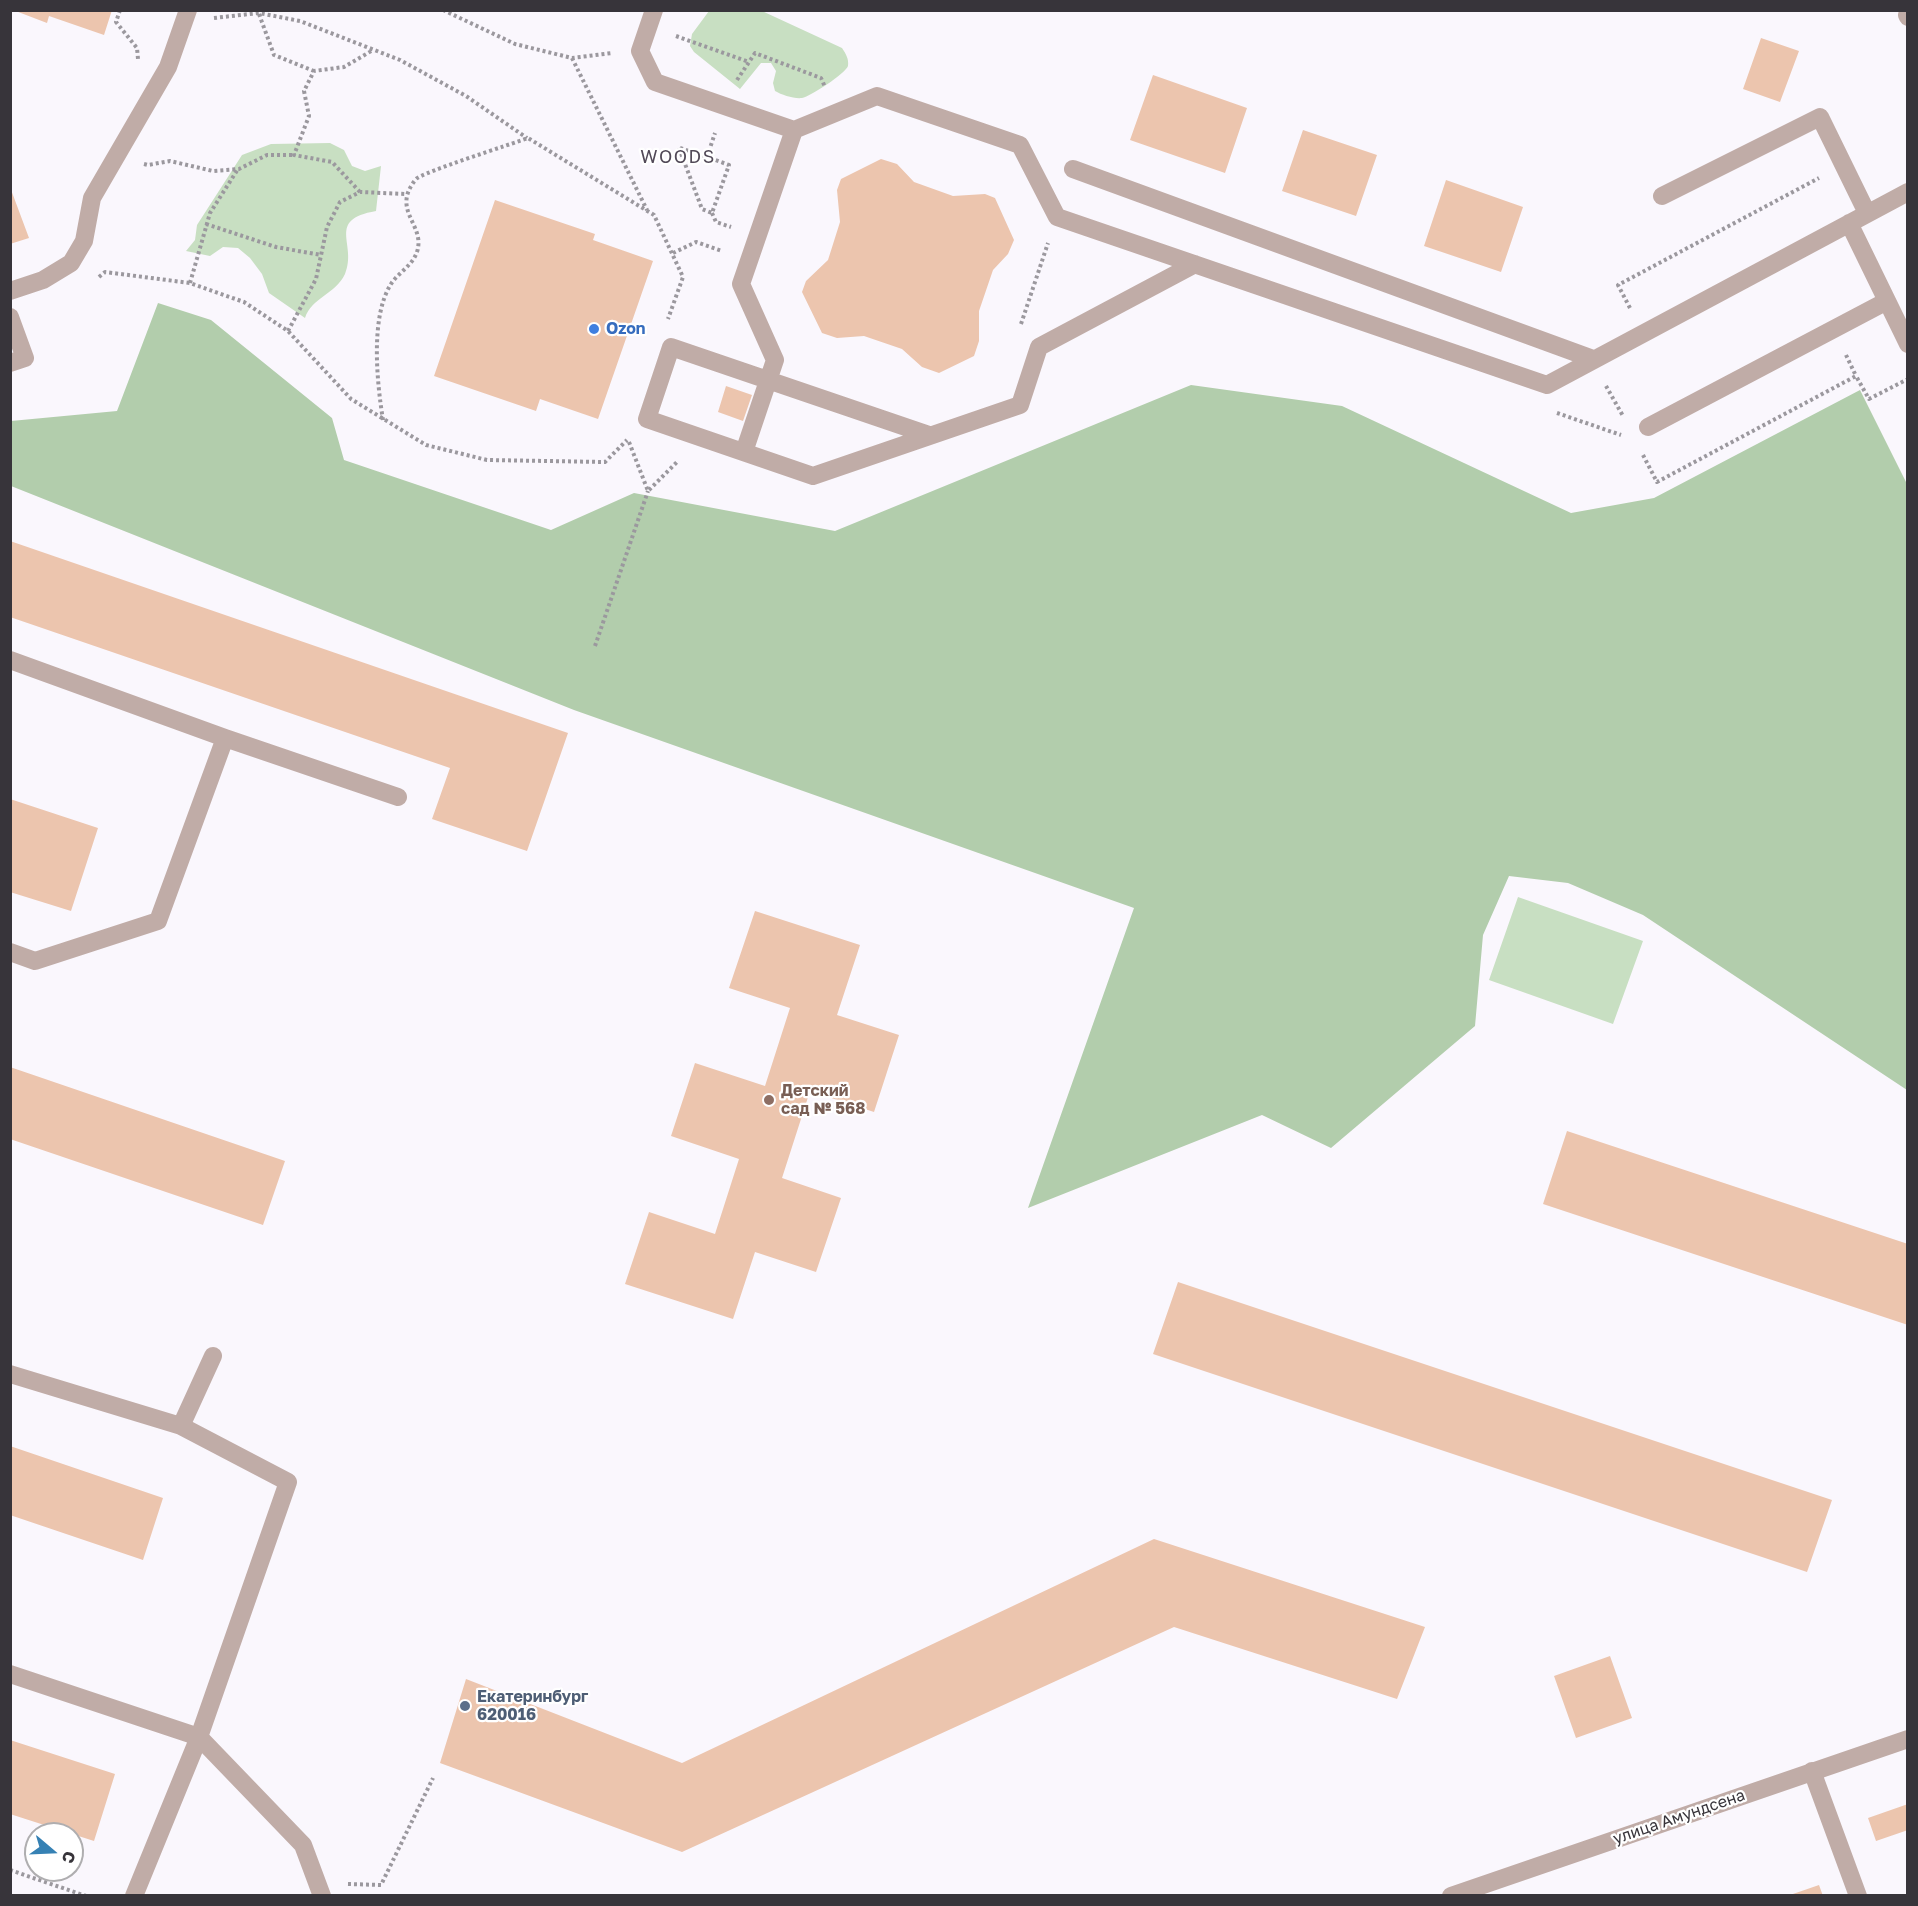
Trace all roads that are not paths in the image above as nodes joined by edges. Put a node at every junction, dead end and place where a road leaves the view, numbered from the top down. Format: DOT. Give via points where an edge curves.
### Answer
graph roads {
  1 [pos="188,10"];
  2 [pos="651,19"];
  3 [pos="794,130"];
  4 [pos="1073,169"];
  5 [pos="1908,192"];
  6 [pos="1662,196"];
  7 [pos="1867,213"];
  8 [pos="1849,223"];
  9 [pos="1195,264"];
  10 [pos="10,291"];
  11 [pos="1887,301"];
  12 [pos="10,317"];
  13 [pos="1908,344"];
  14 [pos="1593,359"];
  15 [pos="10,363"];
  16 [pos="768,380"];
  17 [pos="1648,427"];
  18 [pos="929,435"];
  19 [pos="744,452"];
  20 [pos="10,660"];
  21 [pos="225,738"];
  22 [pos="398,797"];
  23 [pos="10,952"];
  24 [pos="213,1356"];
  25 [pos="10,1374"];
  26 [pos="181,1425"];
  27 [pos="10,1674"];
  28 [pos="199,1737"];
  29 [pos="1908,1739"];
  30 [pos="1812,1771"];
  31 [pos="319,1889"];
  32 [pos="1492,1889"];
  33 [pos="134,1896"];
  34 [pos="1451,1896"];
  35 [pos="1858,1896"];
  1 -- 10 [label="street" via="168,67 92,198 84,241 71,263 43,280"];
  2 -- 3 [label="street" via="640,51 655,82"];
  3 -- 9 [label="street" via="877,96 1020,145 1057,217"];
  3 -- 16 [label="street" via="741,284 775,360"];
  4 -- 14 [label="street"];
  5 -- 7 [label="street"];
  6 -- 7 [label="street" via="1820,117"];
  7 -- 8 [label="street"];
  8 -- 11 [label="street"];
  8 -- 14 [label="street"];
  9 -- 14 [label="street" via="1547,385"];
  9 -- 18 [label="street" via="1039,347 1020,405"];
  11 -- 13 [label="street"];
  11 -- 17 [label="street"];
  12 -- 15 [label="street" via="25,358"];
  16 -- 18 [label="street"];
  16 -- 19 [label="street"];
  16 -- 19 [label="street" via="671,347 647,419"];
  18 -- 19 [label="street" via="813,476"];
  20 -- 21 [label="street"];
  21 -- 22 [label="street"];
  21 -- 23 [label="street" via="158,921 34,961"];
  24 -- 26 [label="street"];
  25 -- 26 [label="street"];
  26 -- 28 [label="street" via="288,1482"];
  27 -- 28 [label="street"];
  28 -- 31 [label="street" via="303,1845"];
  28 -- 33 [label="street"];
  29 -- 30 [label="street, улица Амундсена"];
  30 -- 32 [label="street, улица Амундсена"];
  30 -- 35 [label="street"];
  32 -- 34 [label="street, улица Амундсена"];
}
